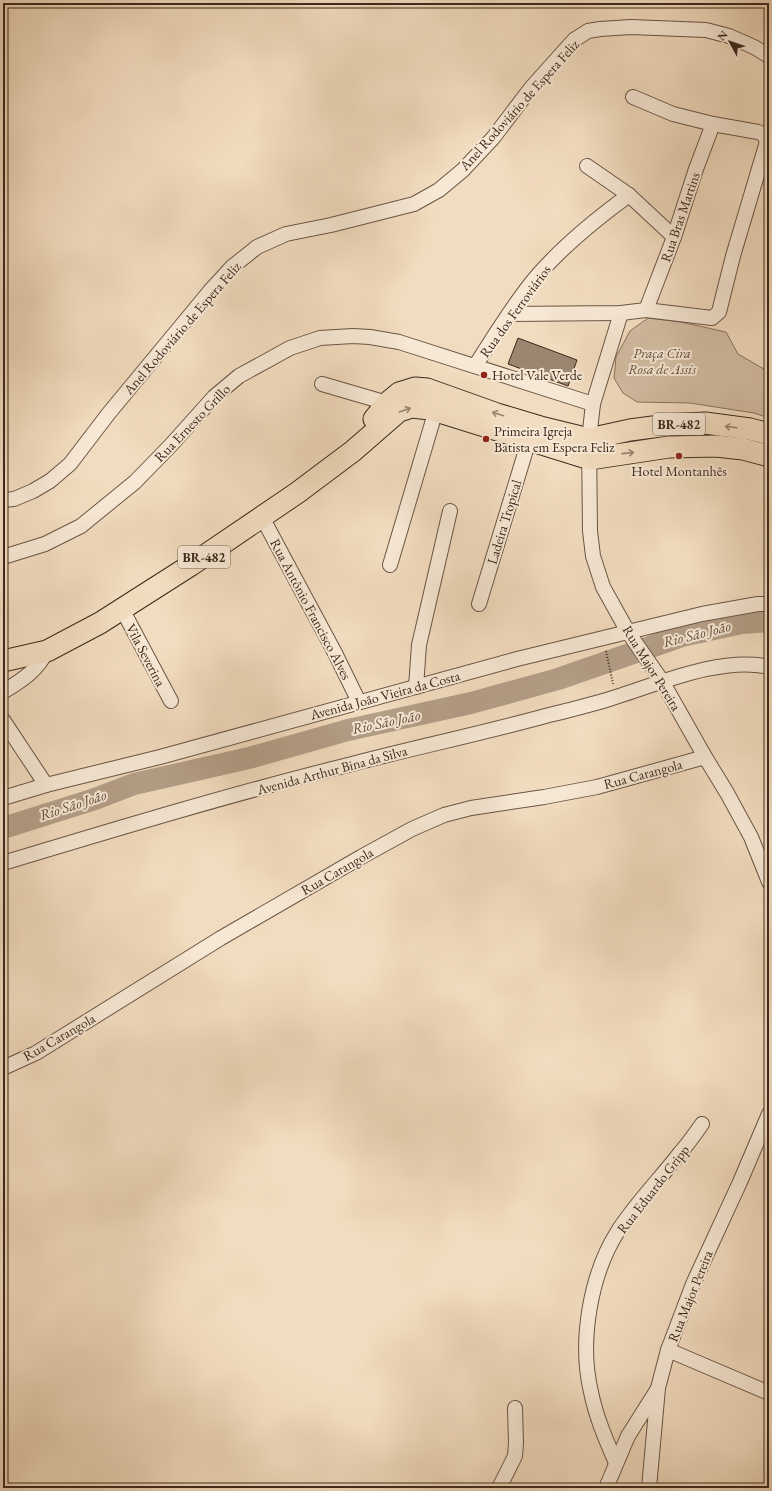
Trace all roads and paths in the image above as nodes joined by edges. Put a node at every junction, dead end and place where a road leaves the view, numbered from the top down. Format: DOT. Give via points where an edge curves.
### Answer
graph roads {
  1 [pos="769,56"];
  2 [pos="633,97"];
  3 [pos="713,124"];
  4 [pos="587,166"];
  5 [pos="629,195"];
  6 [pos="674,237"];
  7 [pos="646,310"];
  8 [pos="622,313"];
  9 [pos="509,314"];
  10 [pos="475,366"];
  11 [pos="322,384"];
  12 [pos="387,403"];
  13 [pos="593,404"];
  14 [pos="436,410"];
  15 [pos="769,434"];
  16 [pos="529,440"];
  17 [pos="589,449"];
  18 [pos="353,451"];
  19 [pos="769,456"];
  20 [pos="3,500"];
  21 [pos="450,511"];
  22 [pos="262,517"];
  23 [pos="3,557"];
  24 [pos="390,565"];
  25 [pos="479,604"];
  26 [pos="769,604"];
  27 [pos="122,609"];
  28 [pos="630,636"];
  29 [pos="47,651"];
  30 [pos="606,652"];
  31 [pos="3,661"];
  32 [pos="769,667"];
  33 [pos="662,682"];
  34 [pos="613,683"];
  35 [pos="416,687"];
  36 [pos="3,692"];
  37 [pos="171,701"];
  38 [pos="359,702"];
  39 [pos="3,720"];
  40 [pos="705,757"];
  41 [pos="46,785"];
  42 [pos="3,798"];
  43 [pos="3,863"];
  44 [pos="769,882"];
  45 [pos="3,1068"];
  46 [pos="769,1114"];
  47 [pos="702,1124"];
  48 [pos="668,1350"];
  49 [pos="658,1388"];
  50 [pos="769,1394"];
  51 [pos="515,1408"];
  52 [pos="616,1463"];
  53 [pos="499,1488"];
  54 [pos="606,1488"];
  55 [pos="649,1488"];
  1 -- 20 [label="street, Anel Rodoviário de Espera Feliz" via="729,36 706,30 631,27 588,31 574,40 531,88 492,138 439,190 414,204 286,234 257,247 232,267 109,413 70,464 33,491 14,499"];
  2 -- 3 [label="street" via="673,114"];
  3 -- 6 [label="street, Rua Bras Martins"];
  3 -- 7 [label="street" via="761,133 766,139 721,308 715,317 709,318"];
  4 -- 5 [label="street"];
  5 -- 6 [label="street"];
  5 -- 9 [label="street, Rua dos Ferroviários" via="575,237 537,276"];
  6 -- 7 [label="street, Rua Bras Martins"];
  7 -- 8 [label="street"];
  8 -- 9 [label="street"];
  8 -- 13 [label="street"];
  9 -- 10 [label="street, Rua dos Ferroviários"];
  10 -- 13 [label="street, Rua Ernesto Grillo"];
  10 -- 23 [label="street, Rua Ernesto Grillo" via="398,342 370,337 320,338 290,348 239,376 214,397 134,482 81,526 45,544"];
  11 -- 12 [label="street"];
  17 -- 12 [label="highway, BR-482, one-way" via="544,428 427,389 415,388 399,393"];
  12 -- 18 [label="highway, BR-482" via="376,415"];
  13 -- 17 [label="street"];
  14 -- 16 [label="highway, BR-482"];
  18 -- 14 [label="highway, BR-482, one-way" via="399,412 412,407"];
  14 -- 24 [label="street"];
  15 -- 17 [label="highway, BR-482, one-way" via="705,423 653,427 630,430"];
  16 -- 17 [label="highway, BR-482"];
  16 -- 25 [label="street, Ladeira Tropical"];
  17 -- 19 [label="highway, BR-482, one-way" via="716,446 743,449"];
  17 -- 28 [label="street, Rua Major Pereira" via="590,531 593,556 603,587"];
  18 -- 22 [label="highway, BR-482"];
  21 -- 35 [label="street" via="419,645"];
  22 -- 27 [label="highway, BR-482"];
  22 -- 38 [label="street, Rua Antônio Francisco Alves"];
  26 -- 28 [label="street, Avenida João Vieira da Costa" via="702,614"];
  27 -- 29 [label="highway, BR-482"];
  27 -- 37 [label="street, Vila Severina"];
  28 -- 33 [label="street, Rua Major Pereira"];
  28 -- 35 [label="street, Avenida João Vieira da Costa" via="517,659"];
  29 -- 31 [label="highway, BR-482"];
  29 -- 36 [label="street" via="34,671"];
  30 -- 34 [label="path"];
  32 -- 33 [label="street, Avenida Arthur Bina da Silva" via="744,664 717,666"];
  33 -- 40 [label="street, Rua Major Pereira"];
  33 -- 43 [label="street, Avenida Arthur Bina da Silva" via="580,707 350,764 218,800"];
  35 -- 38 [label="street, Avenida João Vieira da Costa"];
  38 -- 41 [label="street, Avenida João Vieira da Costa" via="160,757"];
  39 -- 41 [label="street"];
  40 -- 44 [label="street, Rua Major Pereira" via="751,837"];
  40 -- 45 [label="street, Rua Carangola" via="597,787 471,808 444,815 412,829 221,938 36,1053"];
  41 -- 42 [label="street, Avenida João Vieira da Costa"];
  46 -- 48 [label="street, Rua Major Pereira" via="694,1284"];
  47 -- 52 [label="street, Rua Eduardo Gripp" via="618,1232 598,1272 592,1296 587,1368 590,1392"];
  48 -- 49 [label="street, Rua Major Pereira"];
  48 -- 50 [label="street"];
  49 -- 52 [label="street" via="628,1436"];
  49 -- 55 [label="street, Rua Major Pereira"];
  51 -- 53 [label="street" via="515,1456"];
  52 -- 54 [label="street"];
}
